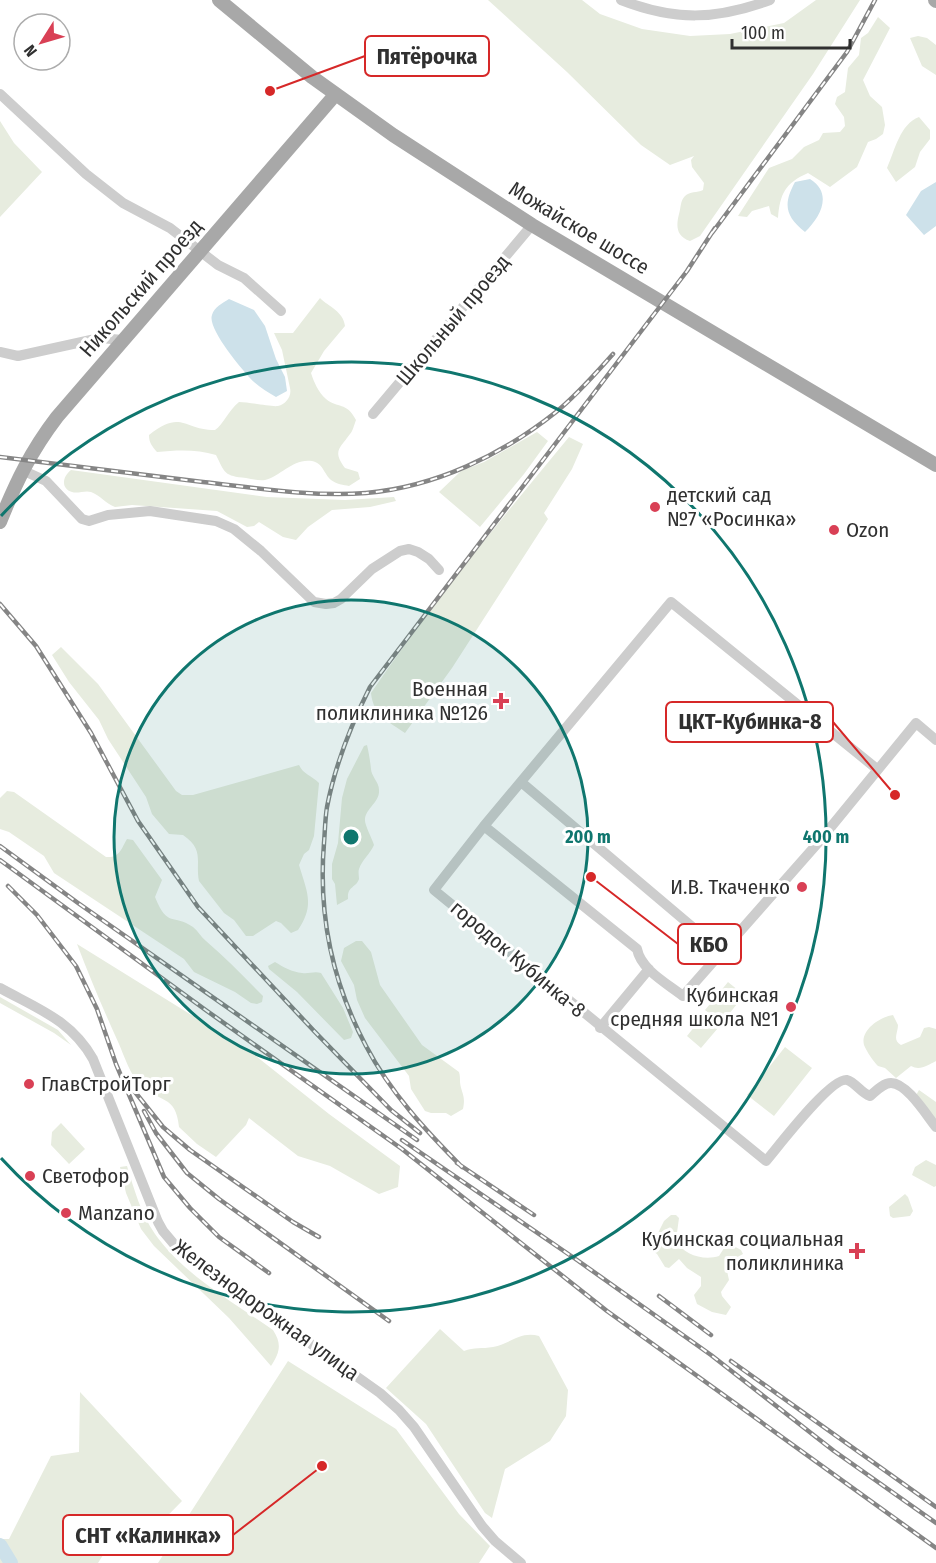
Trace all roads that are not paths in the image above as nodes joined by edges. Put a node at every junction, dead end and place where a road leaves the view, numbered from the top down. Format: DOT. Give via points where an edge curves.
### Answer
graph roads {
  1 [pos="219,0"];
  2 [pos="621,0"];
  3 [pos="770,0"];
  4 [pos="0,94"];
  5 [pos="335,95"];
  6 [pos="532,225"];
  7 [pos="199,252"];
  8 [pos="281,311"];
  9 [pos="123,340"];
  10 [pos="0,352"];
  11 [pos="374,414"];
  12 [pos="936,465"];
  13 [pos="22,470"];
  14 [pos="0,522"];
  15 [pos="439,570"];
  16 [pos="936,740"];
  17 [pos="877,769"];
  18 [pos="521,782"];
  19 [pos="484,826"];
  20 [pos="722,952"];
  21 [pos="649,969"];
  22 [pos="0,988"];
  23 [pos="600,1028"];
  24 [pos="936,1127"];
  25 [pos="521,1563"];
  1 -- 5 [label="main road, Можайское шоссе"];
  2 -- 3 [label="street" via="647,10 684,16 744,10"];
  4 -- 7 [label="street" via="86,174 123,203 170,228"];
  5 -- 6 [label="main road, Можайское шоссе"];
  5 -- 7 [label="main road, Никольский проезд"];
  6 -- 11 [label="street, Школьный проезд"];
  6 -- 12 [label="main road, Можайское шоссе"];
  7 -- 8 [label="street" via="243,278"];
  7 -- 9 [label="main road, Никольский проезд"];
  9 -- 10 [label="street" via="100,338 18,356"];
  9 -- 13 [label="main road, Никольский проезд" via="57,417"];
  13 -- 14 [label="main road, Никольский проезд"];
  13 -- 15 [label="street" via="46,481 82,519 89,521 150,511 216,521 234,529 314,602 326,604 341,599 372,569 400,551 418,552"];
  16 -- 17 [label="street" via="916,723"];
  17 -- 18 [label="street, городок Кубинка-8" via="671,602"];
  17 -- 20 [label="street"];
  18 -- 19 [label="street, городок Кубинка-8"];
  18 -- 20 [label="street"];
  19 -- 21 [label="street" via="637,949"];
  19 -- 23 [label="street, городок Кубинка-8" via="434,890"];
  20 -- 21 [label="street" via="683,996"];
  21 -- 23 [label="street"];
  22 -- 25 [label="street, Железнодорожная улица" via="59,1020 84,1043 158,1222 171,1242 399,1410 482,1526"];
  23 -- 24 [label="street, городок Кубинка-8" via="766,1161 817,1100 844,1080 850,1080 870,1096 885,1085 900,1086"];
}
